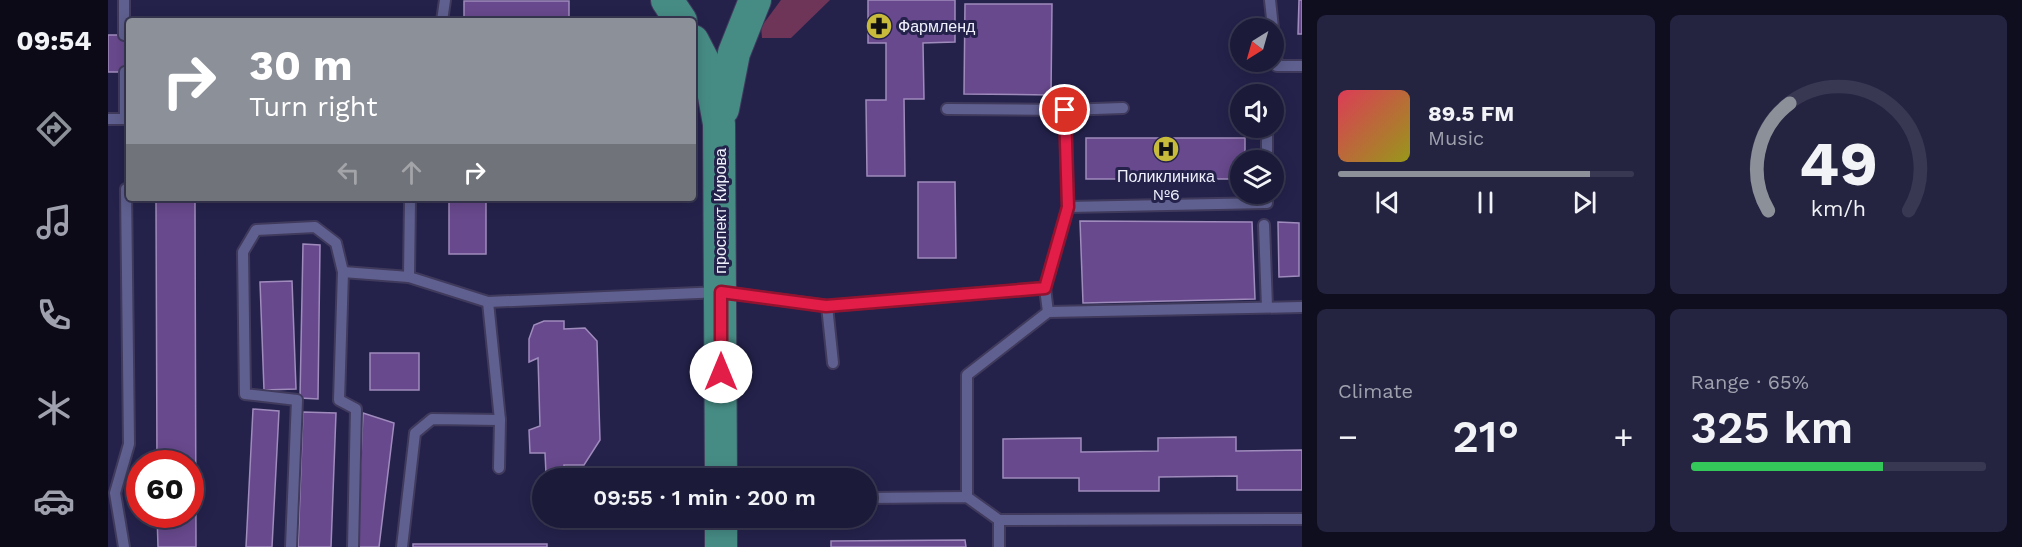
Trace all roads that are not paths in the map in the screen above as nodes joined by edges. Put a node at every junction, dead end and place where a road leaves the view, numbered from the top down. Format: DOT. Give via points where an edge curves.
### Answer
graph roads {
  1 [pos="124,0"];
  2 [pos="444,0"];
  3 [pos="667,0"];
  4 [pos="755,0"];
  5 [pos="1270,0"];
  6 [pos="442,18"];
  7 [pos="679,18"];
  8 [pos="1272,18"];
  9 [pos="124,35"];
  10 [pos="696,46"];
  11 [pos="1284,66"];
  12 [pos="1302,66"];
  13 [pos="125,72"];
  14 [pos="126,96"];
  15 [pos="1122,108"];
  16 [pos="946,109"];
  17 [pos="1065,110"];
  18 [pos="108,119"];
  19 [pos="126,119"];
  20 [pos="719,124"];
  21 [pos="126,201"];
  22 [pos="410,201"];
  23 [pos="1230,203"];
  24 [pos="1068,207"];
  25 [pos="1264,225"];
  26 [pos="343,272"];
  27 [pos="409,277"];
  28 [pos="1045,288"];
  29 [pos="721,292"];
  30 [pos="488,302"];
  31 [pos="826,306"];
  32 [pos="1267,307"];
  33 [pos="1302,307"];
  34 [pos="1048,312"];
  35 [pos="833,363"];
  36 [pos="500,420"];
  37 [pos="499,468"];
  38 [pos="721,468"];
  39 [pos="111,492"];
  40 [pos="968,497"];
  41 [pos="877,498"];
  42 [pos="1302,519"];
  43 [pos="999,520"];
  44 [pos="721,528"];
  45 [pos="123,547"];
  46 [pos="291,547"];
  47 [pos="352,547"];
  48 [pos="402,547"];
  49 [pos="721,547"];
  50 [pos="999,547"];
  1 -- 9 [label="lane"];
  2 -- 6 [label="lane"];
  3 -- 7 [label="main road"];
  4 -- 20 [label="main road" via="734,53"];
  5 -- 8 [label="lane"];
  10 -- 20 [label="main road" via="710,74"];
  11 -- 12 [label="lane"];
  13 -- 14 [label="lane"];
  15 -- 17 [label="lane"];
  16 -- 17 [label="lane"];
  17 -- 24 [label="lane"];
  18 -- 19 [label="lane"];
  20 -- 29 [label="main road, проспект Кирова"];
  21 -- 39 [label="lane" via="129,444"];
  22 -- 27 [label="lane"];
  23 -- 24 [label="lane"];
  24 -- 28 [label="lane"];
  25 -- 32 [label="lane"];
  26 -- 27 [label="lane"];
  26 -- 46 [label="lane" via="336,243 315,227 256,230 243,252 245,394 297,400"];
  26 -- 47 [label="lane" via="339,400 356,409"];
  27 -- 30 [label="lane"];
  28 -- 31 [label="lane"];
  28 -- 34 [label="lane"];
  29 -- 30 [label="lane"];
  29 -- 31 [label="lane"];
  29 -- 38 [label="main road, проспект Кирова"];
  30 -- 36 [label="lane"];
  31 -- 35 [label="lane"];
  32 -- 33 [label="lane"];
  32 -- 34 [label="lane"];
  34 -- 40 [label="lane" via="967,375"];
  36 -- 37 [label="lane"];
  36 -- 48 [label="lane" via="432,419 415,433"];
  39 -- 45 [label="lane"];
  40 -- 41 [label="lane"];
  40 -- 43 [label="lane"];
  42 -- 43 [label="lane"];
  43 -- 50 [label="lane"];
  44 -- 49 [label="main road"];
}
